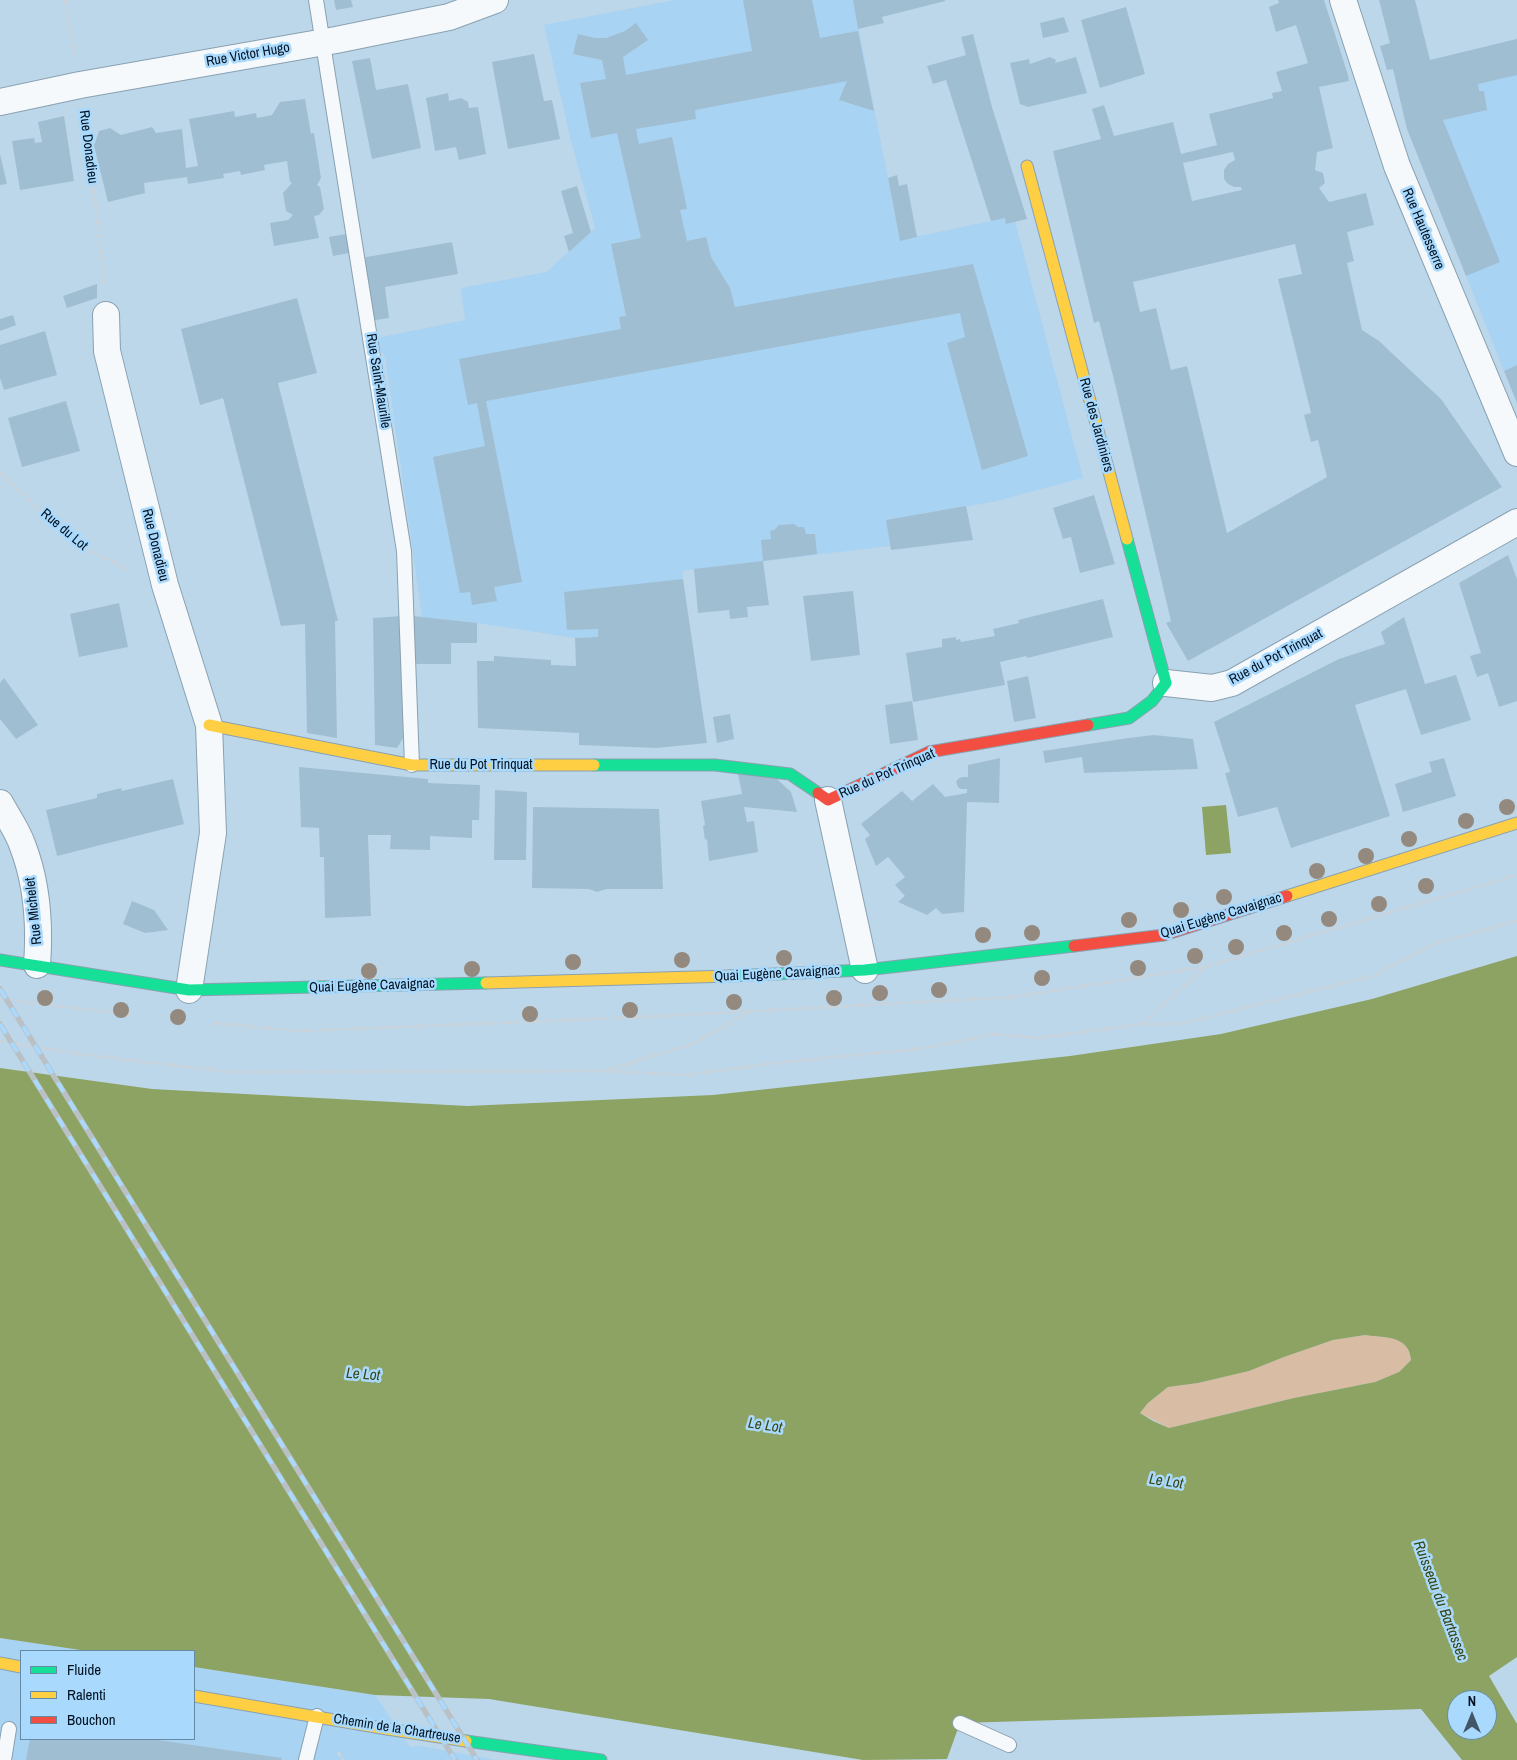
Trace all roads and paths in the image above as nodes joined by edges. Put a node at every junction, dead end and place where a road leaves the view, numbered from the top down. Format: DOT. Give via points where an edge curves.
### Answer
graph roads {
  1 [pos="65,0"];
  2 [pos="316,0"];
  3 [pos="494,0"];
  4 [pos="1343,0"];
  5 [pos="324,42"];
  6 [pos="76,58"];
  7 [pos="0,102"];
  8 [pos="82,107"];
  9 [pos="1027,166"];
  10 [pos="106,315"];
  11 [pos="1517,453"];
  12 [pos="0,473"];
  13 [pos="1517,522"];
  14 [pos="165,585"];
  15 [pos="1166,683"];
  16 [pos="209,725"];
  17 [pos="412,765"];
  18 [pos="828,800"];
  19 [pos="0,803"];
  20 [pos="1517,823"];
  21 [pos="1517,921"];
  22 [pos="0,960"];
  23 [pos="28,964"];
  24 [pos="1205,967"];
  25 [pos="865,970"];
  26 [pos="189,990"];
  27 [pos="752,1011"];
  28 [pos="1143,1024"];
  29 [pos="0,1041"];
  30 [pos="605,1071"];
  31 [pos="0,1663"];
  32 [pos="20,1667"];
  33 [pos="195,1696"];
  34 [pos="317,1716"];
  35 [pos="960,1723"];
  36 [pos="9,1729"];
  37 [pos="1009,1745"];
  38 [pos="4,1760"];
  39 [pos="306,1760"];
  40 [pos="601,1760"];
  1 -- 6 [label="path"];
  2 -- 5 [label="lane, Rue Saint-Maurille"];
  3 -- 5 [label="street, Rue Victor Hugo" via="449,17"];
  4 -- 11 [label="street, Rue Hautesserre" via="1397,166"];
  5 -- 7 [label="street, Rue Victor Hugo"];
  5 -- 17 [label="lane, Rue Saint-Maurille" via="404,551"];
  8 -- 10 [label="path, Rue Donadieu" via="101,247"];
  9 -- 15 [label="street, Rue des Jardiniers"];
  10 -- 14 [label="street, Rue Donadieu" via="107,351"];
  12 -- 14 [label="path, Rue du Lot" via="81,547"];
  13 -- 15 [label="street, Rue du Pot Trinquat" via="1232,683 1212,688"];
  14 -- 16 [label="street, Rue Donadieu"];
  15 -- 18 [label="street, Rue du Pot Trinquat" via="1152,701 1129,718 929,752"];
  16 -- 17 [label="street, Rue du Pot Trinquat"];
  16 -- 26 [label="street, Rue Donadieu" via="213,833"];
  17 -- 18 [label="street, Rue du Pot Trinquat" via="715,765 790,774"];
  18 -- 25 [label="street"];
  19 -- 23 [label="street, Rue Michelet" via="22,842 33,881 39,943"];
  20 -- 25 [label="street, Quai Eugène Cavaignac" via="1164,935"];
  21 -- 28 [label="path" via="1434,944 1376,975 1180,1024"];
  22 -- 23 [label="street, Quai Eugène Cavaignac"];
  23 -- 26 [label="street, Quai Eugène Cavaignac"];
  24 -- 28 [label="path"];
  25 -- 26 [label="street, Quai Eugène Cavaignac"];
  27 -- 30 [label="path" via="695,1043"];
  28 -- 30 [label="path" via="1037,1038 995,1034 926,1048 686,1075"];
  29 -- 30 [label="path" via="229,1072"];
  31 -- 32 [label="street"];
  33 -- 34 [label="street, Chemin de la Chartreuse"];
  34 -- 39 [label="lane"];
  34 -- 40 [label="street, Chemin de la Chartreuse"];
  35 -- 37 [label="lane"];
  36 -- 38 [label="lane"];
}
